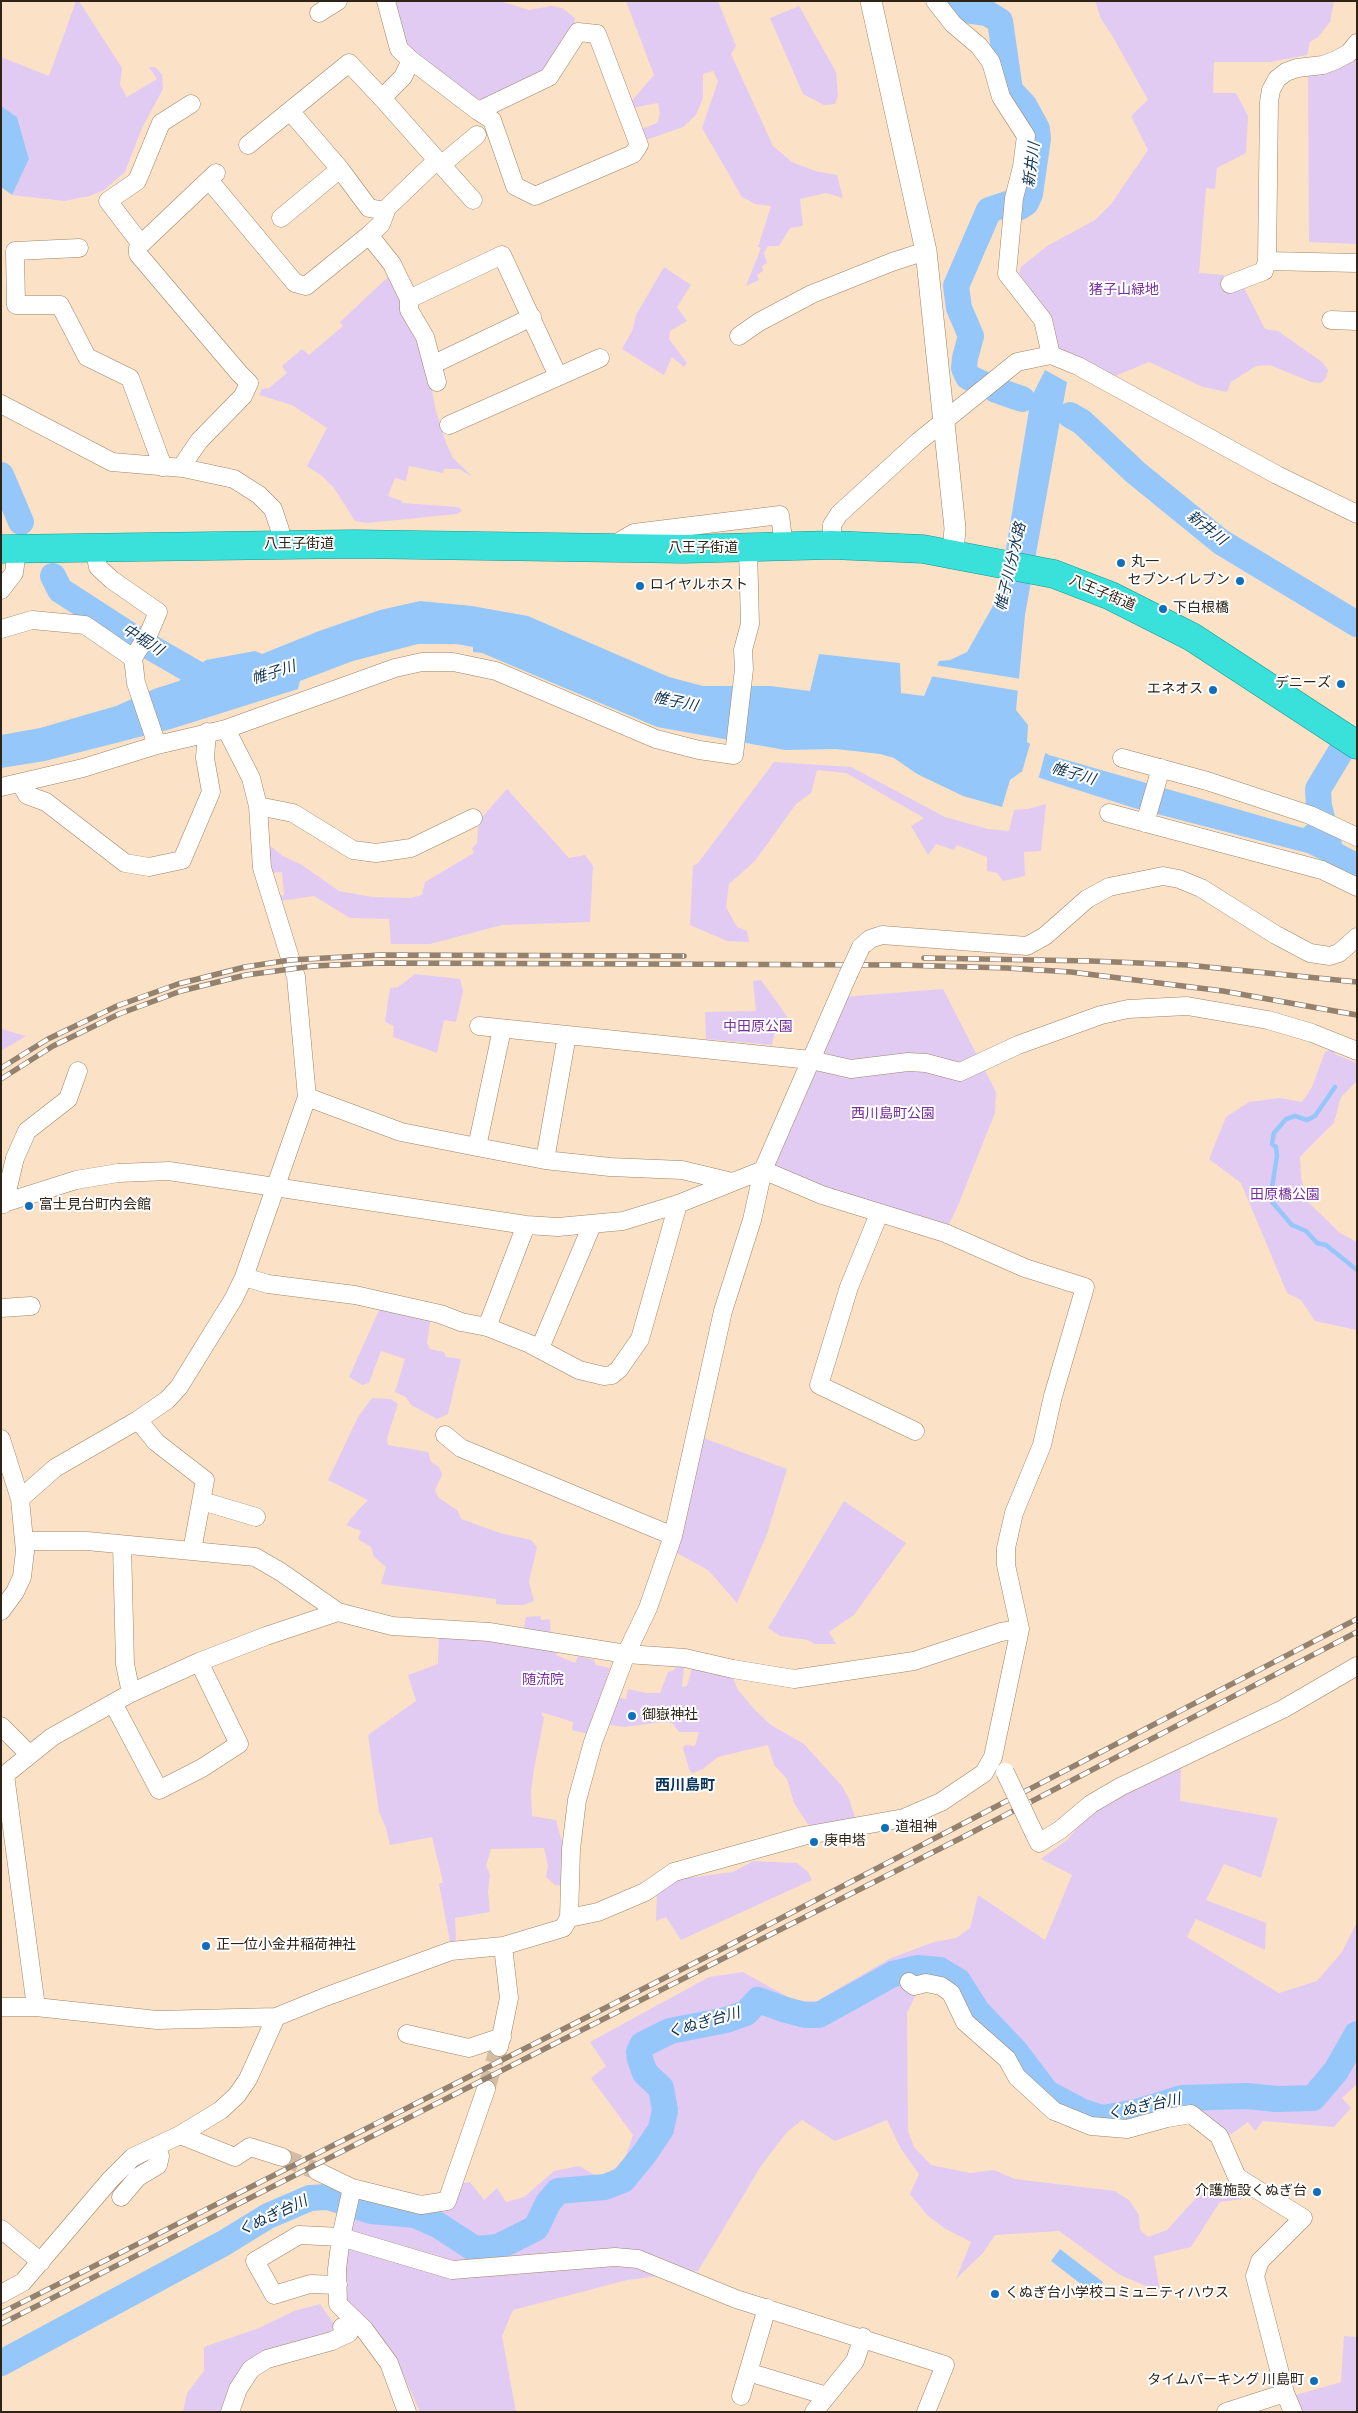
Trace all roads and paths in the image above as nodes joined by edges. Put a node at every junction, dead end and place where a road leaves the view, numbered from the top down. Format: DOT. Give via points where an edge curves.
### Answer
graph roads {
  1 [pos="338,1"];
  2 [pos="386,1"];
  3 [pos="871,1"];
  4 [pos="935,1"];
  5 [pos="319,13"];
  6 [pos="1357,43"];
  7 [pos="411,60"];
  8 [pos="382,98"];
  9 [pos="191,104"];
  10 [pos="290,111"];
  11 [pos="478,111"];
  12 [pos="477,135"];
  13 [pos="248,145"];
  14 [pos="439,163"];
  15 [pos="340,169"];
  16 [pos="473,200"];
  17 [pos="385,211"];
  18 [pos="281,218"];
  19 [pos="370,235"];
  20 [pos="141,244"];
  21 [pos="79,248"];
  22 [pos="926,251"];
  23 [pos="1267,261"];
  24 [pos="1357,263"];
  25 [pos="1230,284"];
  26 [pos="409,299"];
  27 [pos="532,317"];
  28 [pos="1331,320"];
  29 [pos="1357,321"];
  30 [pos="739,336"];
  31 [pos="1051,355"];
  32 [pos="600,358"];
  33 [pos="434,364"];
  34 [pos="558,376"];
  35 [pos="437,382"];
  36 [pos="1,404"];
  37 [pos="945,421"];
  38 [pos="447,422"];
  39 [pos="163,467"];
  40 [pos="183,468"];
  41 [pos="1357,514"];
  42 [pos="280,545"];
  43 [pos="832,545"];
  44 [pos="784,547"];
  45 [pos="94,548"];
  46 [pos="609,548"];
  47 [pos="9,549"];
  48 [pos="748,549"];
  49 [pos="953,554"];
  50 [pos="1,590"];
  51 [pos="1,629"];
  52 [pos="135,654"];
  53 [pos="226,729"];
  54 [pos="207,732"];
  55 [pos="156,741"];
  56 [pos="1357,745"];
  57 [pos="1122,758"];
  58 [pos="1160,771"];
  59 [pos="21,784"];
  60 [pos="1,787"];
  61 [pos="258,806"];
  62 [pos="1109,812"];
  63 [pos="473,818"];
  64 [pos="1146,819"];
  65 [pos="1357,837"];
  66 [pos="1357,887"];
  67 [pos="1357,937"];
  68 [pos="478,1026"];
  69 [pos="502,1029"];
  70 [pos="567,1036"];
  71 [pos="1357,1051"];
  72 [pos="811,1060"];
  73 [pos="78,1072"];
  74 [pos="307,1097"];
  75 [pos="478,1147"];
  76 [pos="545,1160"];
  77 [pos="763,1170"];
  78 [pos="732,1182"];
  79 [pos="275,1186"];
  80 [pos="3,1204"];
  81 [pos="678,1204"];
  82 [pos="879,1214"];
  83 [pos="526,1225"];
  84 [pos="592,1225"];
  85 [pos="244,1277"];
  86 [pos="31,1306"];
  87 [pos="1,1308"];
  88 [pos="487,1327"];
  89 [pos="540,1348"];
  90 [pos="138,1420"];
  91 [pos="915,1432"];
  92 [pos="445,1435"];
  93 [pos="1,1439"];
  94 [pos="6,1471"];
  95 [pos="20,1499"];
  96 [pos="202,1501"];
  97 [pos="256,1517"];
  98 [pos="673,1536"];
  99 [pos="24,1540"];
  100 [pos="122,1545"];
  101 [pos="192,1551"];
  102 [pos="1,1611"];
  103 [pos="338,1612"];
  104 [pos="1020,1629"];
  105 [pos="626,1654"];
  106 [pos="199,1662"];
  107 [pos="1357,1666"];
  108 [pos="131,1693"];
  109 [pos="112,1703"];
  110 [pos="1,1726"];
  111 [pos="29,1754"];
  112 [pos="992,1757"];
  113 [pos="3,1776"];
  114 [pos="569,1918"];
  115 [pos="503,1946"];
  116 [pos="909,1982"];
  117 [pos="1,2007"];
  118 [pos="36,2007"];
  119 [pos="276,2018"];
  120 [pos="407,2034"];
  121 [pos="486,2089"];
  122 [pos="180,2135"];
  123 [pos="156,2146"];
  124 [pos="282,2158"];
  125 [pos="317,2171"];
  126 [pos="121,2197"];
  127 [pos="349,2199"];
  128 [pos="1,2229"];
  129 [pos="341,2236"];
  130 [pos="41,2262"];
  131 [pos="338,2285"];
  132 [pos="1,2294"];
  133 [pos="767,2308"];
  134 [pos="338,2315"];
  135 [pos="863,2337"];
  136 [pos="748,2372"];
  137 [pos="1285,2393"];
  138 [pos="741,2396"];
  139 [pos="827,2396"];
  140 [pos="230,2412"];
  141 [pos="407,2412"];
  142 [pos="814,2412"];
  143 [pos="926,2412"];
  144 [pos="1226,2412"];
  145 [pos="1293,2412"];
  1 -- 5 [label="street"];
  2 -- 7 [label="street" via="399,49"];
  3 -- 22 [label="street"];
  4 -- 31 [label="street" via="991,62 1001,97 1026,136 1014,198 1007,274 1043,320"];
  6 -- 23 [label="street" via="1349,53 1336,60 1286,72 1271,90 1268,102"];
  7 -- 8 [label="street" via="403,77"];
  7 -- 11 [label="street"];
  8 -- 10 [label="street" via="349,63"];
  8 -- 14 [label="street"];
  9 -- 20 [label="street" via="161,123 137,181 108,201"];
  10 -- 13 [label="street"];
  10 -- 15 [label="street"];
  11 -- 11 [label="street" via="549,77 578,32 597,34 639,145 633,154 535,196 515,186 492,120"];
  12 -- 14 [label="street"];
  14 -- 16 [label="street"];
  14 -- 17 [label="street"];
  15 -- 17 [label="street" via="369,208"];
  15 -- 18 [label="street"];
  17 -- 19 [label="street" via="381,224"];
  19 -- 20 [label="street" via="306,286 296,283 263,236 213,176"];
  19 -- 26 [label="street" via="392,264"];
  20 -- 40 [label="street" via="138,254 249,383 243,396 199,441"];
  21 -- 39 [label="street" via="15,251 16,305 60,305 87,357 130,378"];
  22 -- 30 [label="street" via="812,294"];
  22 -- 37 [label="street"];
  23 -- 24 [label="street"];
  23 -- 25 [label="street" via="1264,271"];
  26 -- 27 [label="street" via="502,255"];
  26 -- 33 [label="street" via="409,310 425,337"];
  27 -- 33 [label="street"];
  27 -- 34 [label="street"];
  28 -- 29 [label="street"];
  31 -- 37 [label="street" via="1016,362"];
  31 -- 41 [label="street" via="1078,366 1277,475"];
  32 -- 34 [label="street"];
  33 -- 35 [label="street"];
  34 -- 38 [label="street"];
  36 -- 39 [label="street" via="112,462"];
  37 -- 43 [label="street" via="838,514 832,525"];
  37 -- 49 [label="street" via="955,528"];
  39 -- 40 [label="street"];
  40 -- 42 [label="street" via="234,479 259,495 273,509 280,530"];
  42 -- 45 [label="highway, 八王子街道"];
  42 -- 46 [label="highway, 八王子街道"];
  43 -- 44 [label="highway, 八王子街道"];
  43 -- 49 [label="highway, 八王子街道" via="890,546"];
  44 -- 46 [label="street" via="780,515 634,533"];
  44 -- 48 [label="highway, 八王子街道"];
  45 -- 47 [label="highway, 八王子街道"];
  45 -- 52 [label="street" via="98,566 112,580 158,612"];
  46 -- 48 [label="highway, 八王子街道"];
  47 -- 50 [label="street" via="14,573"];
  48 -- 53 [label="street" via="750,624 743,650 734,755 656,739 496,671 453,662 422,662 395,668"];
  49 -- 56 [label="highway, 八王子街道" via="1054,574 1175,627"];
  51 -- 52 [label="street" via="32,620 85,625"];
  52 -- 55 [label="street" via="139,691"];
  53 -- 54 [label="street"];
  53 -- 61 [label="street" via="251,778"];
  54 -- 55 [label="street"];
  54 -- 59 [label="street" via="204,758 211,792 182,860 150,867 125,862 46,802 27,795"];
  55 -- 59 [label="street" via="83,768"];
  57 -- 58 [label="street"];
  58 -- 64 [label="street"];
  58 -- 65 [label="street" via="1310,815"];
  59 -- 60 [label="street"];
  61 -- 63 [label="street" via="293,813 353,850 376,853 412,848"];
  61 -- 74 [label="street" via="262,868 296,977"];
  62 -- 64 [label="street"];
  64 -- 66 [label="street" via="1322,870"];
  67 -- 72 [label="street, bridge" via="1339,953 1330,956 1310,953 1201,888 1163,876 1109,887 1087,899 1044,936 1027,946 882,935 870,938 861,946"];
  68 -- 69 [label="street"];
  69 -- 70 [label="street"];
  69 -- 75 [label="street"];
  70 -- 72 [label="street"];
  70 -- 76 [label="street"];
  71 -- 72 [label="street" via="1268,1020 1187,1006 1153,1006 1101,1015 1018,1045 960,1072 926,1063 851,1069"];
  72 -- 77 [label="street"];
  73 -- 80 [label="street" via="68,1099 26,1131"];
  74 -- 75 [label="street" via="401,1132"];
  74 -- 79 [label="street"];
  75 -- 76 [label="street"];
  76 -- 78 [label="street" via="610,1168 682,1170"];
  77 -- 78 [label="street"];
  77 -- 82 [label="street"];
  77 -- 98 [label="street" via="752,1220 723,1311"];
  78 -- 81 [label="street"];
  79 -- 80 [label="street" via="169,1171 118,1173 67,1182"];
  79 -- 83 [label="street"];
  79 -- 85 [label="street"];
  81 -- 84 [label="street" via="623,1221"];
  81 -- 89 [label="street" via="646,1321 635,1347 619,1369 604,1376 579,1370"];
  82 -- 91 [label="street" via="849,1287 819,1385"];
  82 -- 104 [label="street" via="946,1233 1025,1268 1085,1287 1052,1396 1042,1445 1014,1514 1006,1548 1006,1565"];
  83 -- 84 [label="street"];
  83 -- 88 [label="street"];
  84 -- 89 [label="street"];
  85 -- 88 [label="street" via="268,1284 355,1294"];
  85 -- 90 [label="street" via="179,1387 167,1400"];
  86 -- 87 [label="street"];
  88 -- 89 [label="street"];
  90 -- 95 [label="street" via="55,1468"];
  90 -- 96 [label="street" via="156,1442 205,1480"];
  92 -- 98 [label="street" via="461,1448"];
  93 -- 94 [label="street"];
  94 -- 95 [label="street"];
  95 -- 99 [label="street"];
  96 -- 97 [label="street"];
  96 -- 101 [label="street"];
  98 -- 105 [label="street" via="648,1608"];
  99 -- 100 [label="street"];
  99 -- 102 [label="street" via="22,1577"];
  100 -- 101 [label="street"];
  100 -- 108 [label="street" via="125,1664"];
  101 -- 103 [label="street" via="255,1557"];
  103 -- 105 [label="street" via="392,1626 490,1632"];
  103 -- 106 [label="street"];
  104 -- 105 [label="street" via="1001,1632 914,1661 794,1679 685,1658"];
  104 -- 112 [label="street"];
  105 -- 114 [label="street" via="593,1742 577,1800 570,1850"];
  106 -- 108 [label="street"];
  106 -- 109 [label="street" via="239,1744 159,1790"];
  107 -- 112 [label="street, bridge" via="1283,1709 1120,1787 1039,1843 1005,1772"];
  108 -- 109 [label="street"];
  109 -- 111 [label="street"];
  110 -- 111 [label="street"];
  111 -- 113 [label="street"];
  112 -- 114 [label="street" via="984,1774 941,1802 904,1818 803,1836 674,1872 645,1892 598,1912"];
  113 -- 118 [label="street"];
  114 -- 115 [label="street" via="564,1928"];
  115 -- 119 [label="street" via="451,1951"];
  115 -- 120 [label="street" via="509,1998 500,2042 470,2048"];
  116 -- 137 [label="street" via="914,1986 941,1986 951,1993 965,2022 1007,2059 1017,2077 1054,2110 1091,2126 1127,2129 1191,2114 1219,2136 1237,2177 1303,2218 1260,2261 1255,2276"];
  117 -- 118 [label="street"];
  118 -- 119 [label="street" via="157,2020"];
  119 -- 122 [label="street" via="248,2079 237,2095 221,2110"];
  121 -- 127 [label="street" via="447,2201 421,2205"];
  122 -- 123 [label="street"];
  122 -- 124 [label="street" via="235,2157 250,2148"];
  123 -- 126 [label="street" via="160,2156 158,2165 138,2177"];
  123 -- 130 [label="street" via="133,2157 110,2180"];
  125 -- 127 [label="street"];
  127 -- 129 [label="street"];
  128 -- 130 [label="street"];
  129 -- 131 [label="street"];
  129 -- 131 [label="street" via="299,2235 254,2261 274,2295 310,2284"];
  129 -- 133 [label="street" via="452,2270 615,2257 638,2259"];
  130 -- 132 [label="street" via="23,2282"];
  131 -- 134 [label="street"];
  133 -- 135 [label="street"];
  133 -- 136 [label="street"];
  134 -- 140 [label="street" via="349,2333 267,2359 251,2370 238,2389"];
  134 -- 141 [label="street" via="364,2329 389,2363"];
  135 -- 139 [label="street" via="855,2361"];
  135 -- 143 [label="street" via="945,2365"];
  136 -- 138 [label="street"];
  136 -- 139 [label="street"];
  137 -- 144 [label="street"];
  137 -- 145 [label="street"];
  139 -- 142 [label="street"];
}
